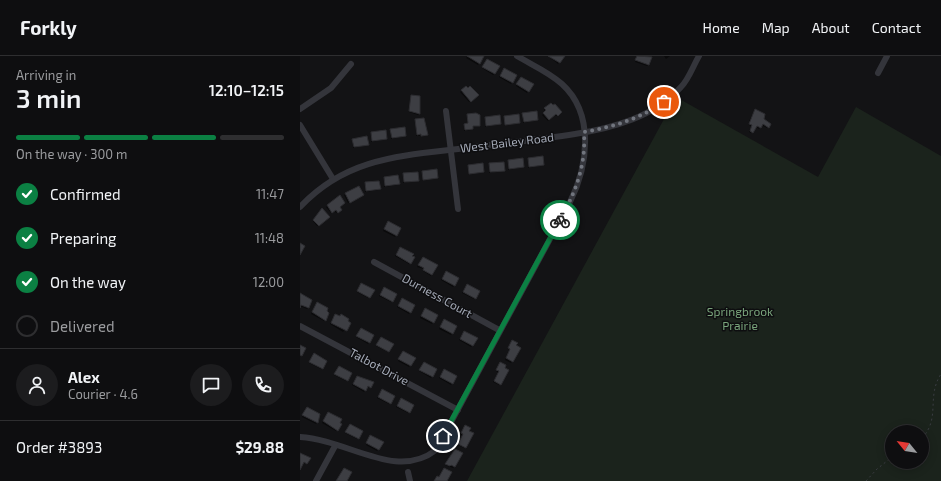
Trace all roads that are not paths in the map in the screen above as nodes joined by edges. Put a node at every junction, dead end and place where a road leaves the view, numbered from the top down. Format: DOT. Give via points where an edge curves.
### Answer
graph roads {
  1 [pos="518,56"];
  2 [pos="699,56"];
  3 [pos="887,56"];
  4 [pos="351,64"];
  5 [pos="878,73"];
  6 [pos="300,109"];
  7 [pos="446,111"];
  8 [pos="300,125"];
  9 [pos="584,132"];
  10 [pos="451,150"];
  11 [pos="333,180"];
  12 [pos="300,207"];
  13 [pos="458,209"];
  14 [pos="374,262"];
  15 [pos="300,326"];
  16 [pos="499,330"];
  17 [pos="458,410"];
  18 [pos="300,437"];
  19 [pos="335,446"];
  20 [pos="365,462"];
  21 [pos="316,481"];
  22 [pos="410,481"];
  1 -- 9 [label="street" via="566,88 580,109"];
  2 -- 9 [label="street, West Bailey Road" via="682,86 654,109 616,126"];
  3 -- 5 [label="street"];
  4 -- 6 [label="street" via="331,88"];
  7 -- 10 [label="street"];
  8 -- 11 [label="street"];
  9 -- 10 [label="street, West Bailey Road"];
  9 -- 16 [label="street" via="584,160 575,191"];
  10 -- 11 [label="street, West Bailey Road" via="376,161"];
  10 -- 13 [label="street"];
  11 -- 12 [label="street, West Bailey Road"];
  14 -- 16 [label="street, Durness Court"];
  15 -- 17 [label="street, Talbot Drive"];
  16 -- 17 [label="street"];
  17 -- 22 [label="street" via="436,450 418,467 405,472"];
  18 -- 19 [label="street" via="316,439"];
  19 -- 20 [label="street"];
  19 -- 21 [label="street"];
}
